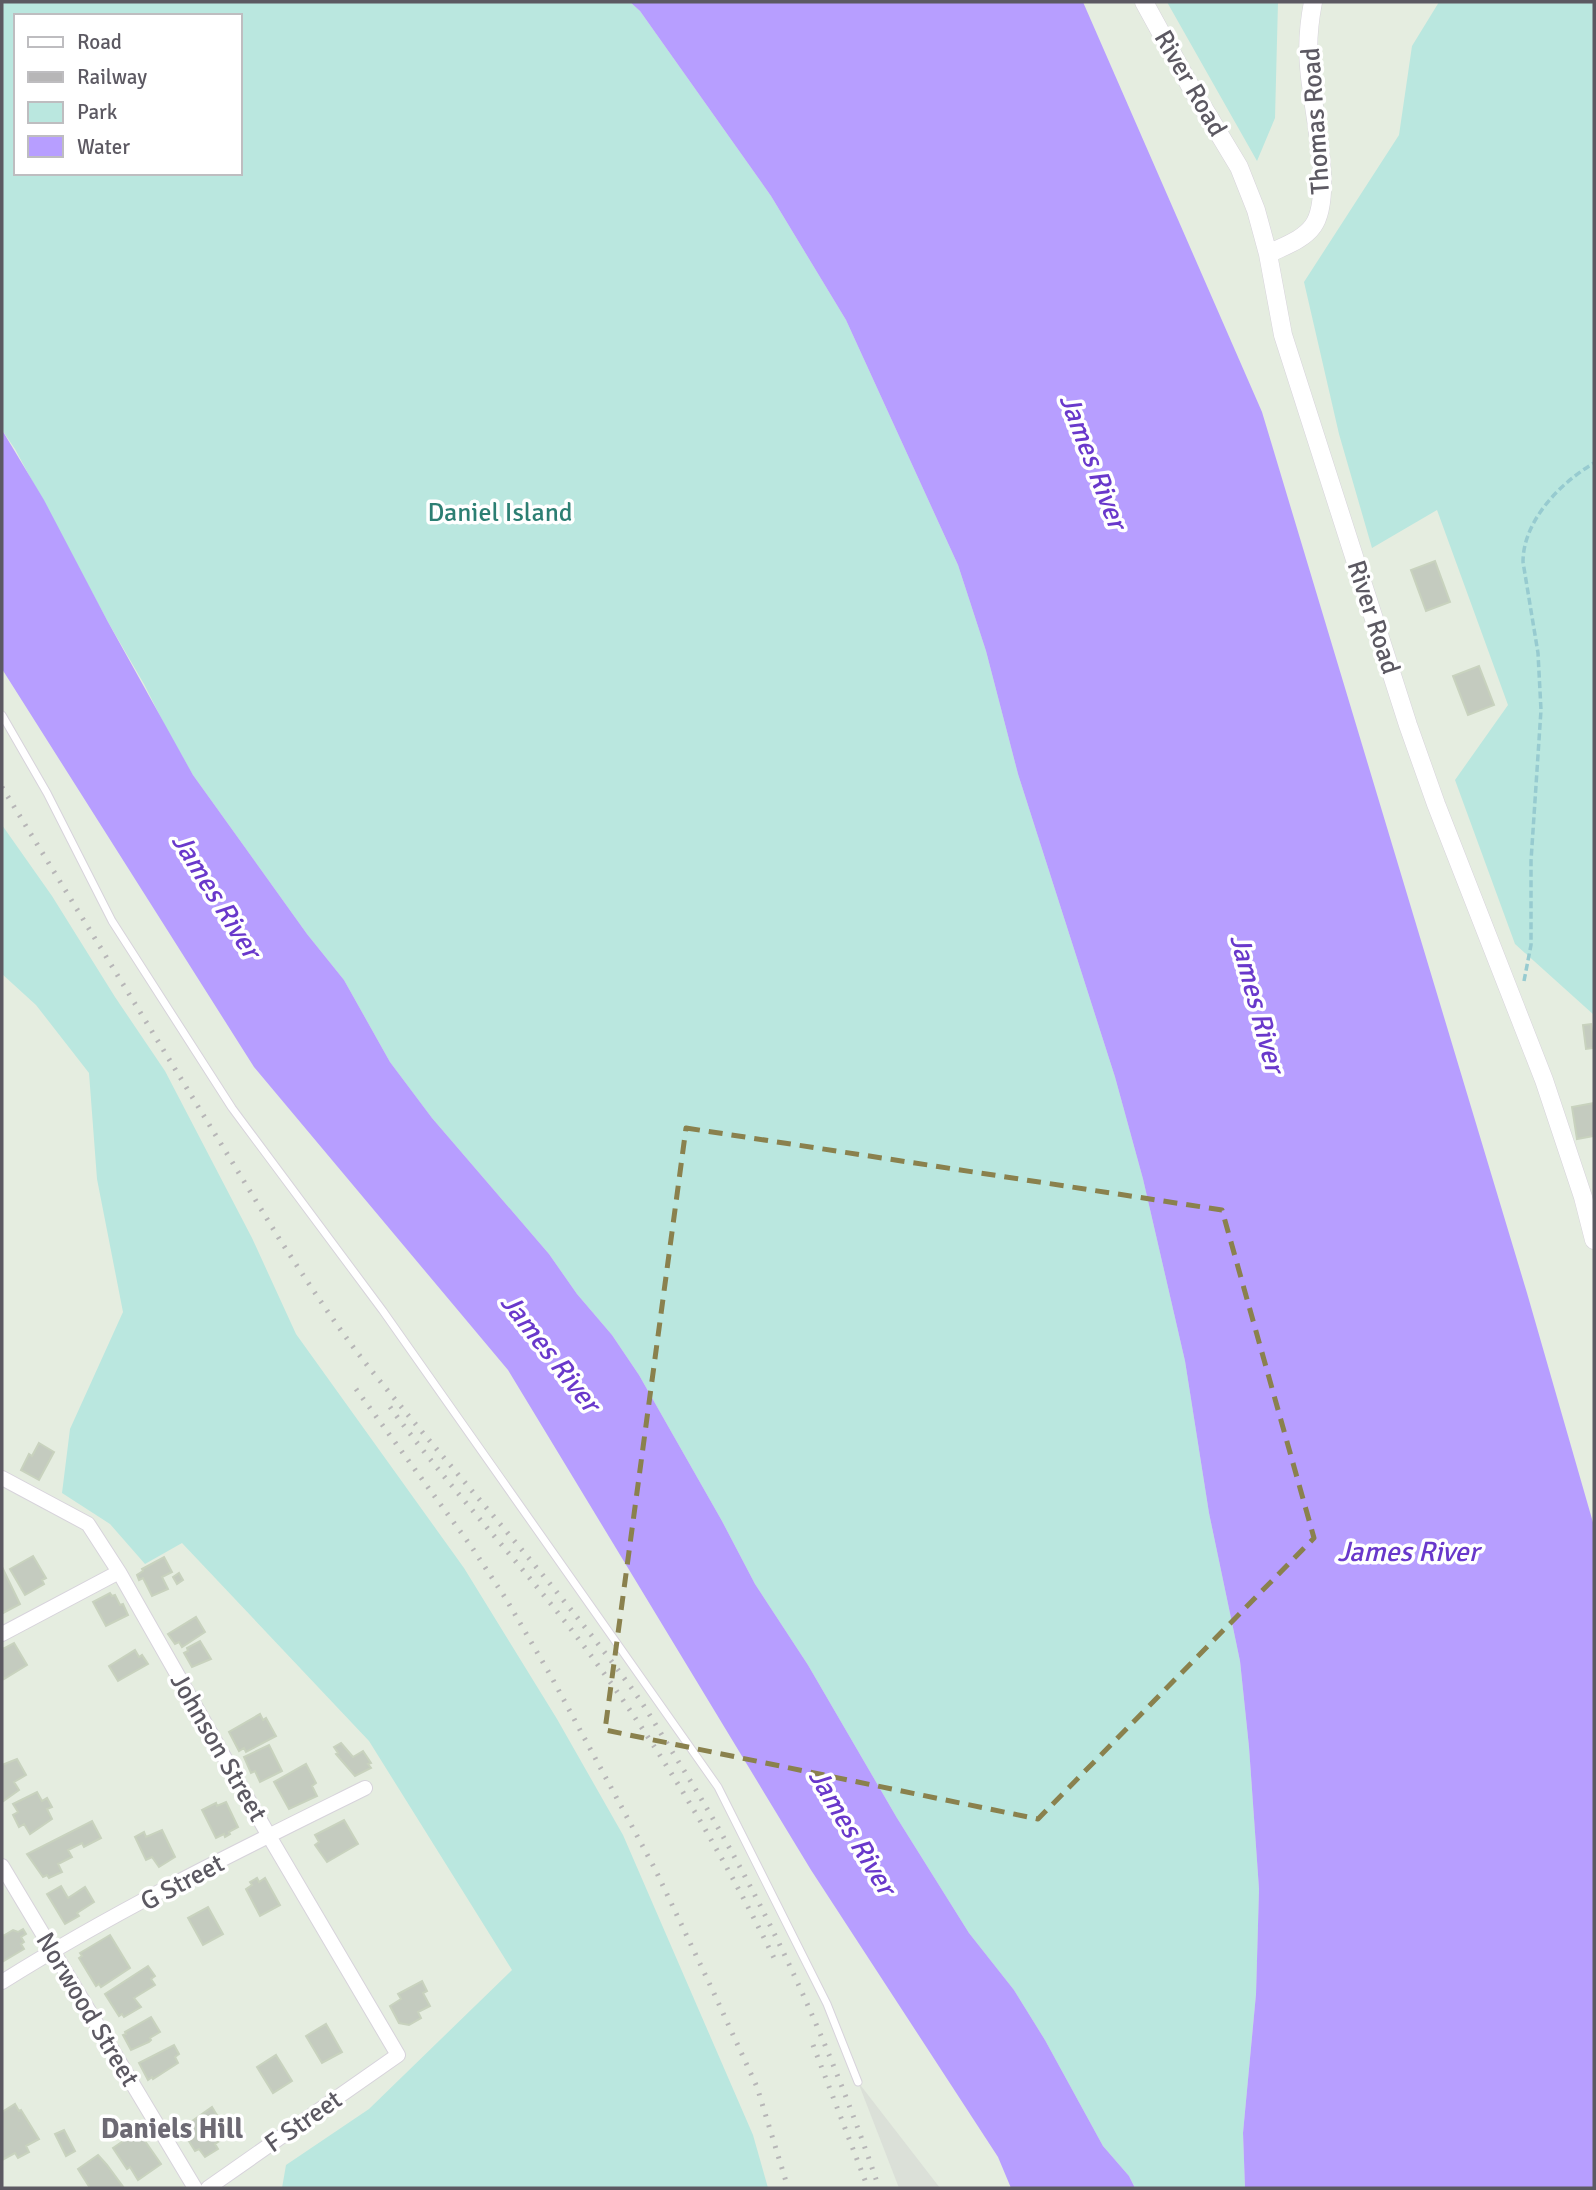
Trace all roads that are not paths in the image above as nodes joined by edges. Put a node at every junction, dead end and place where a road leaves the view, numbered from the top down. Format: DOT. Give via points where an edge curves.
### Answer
graph roads {
  1 [pos="1144,2"];
  2 [pos="1313,2"];
  3 [pos="1268,254"];
  4 [pos="2,715"];
  5 [pos="1594,1240"];
  6 [pos="2,1478"];
  7 [pos="119,1572"];
  8 [pos="2,1634"];
  9 [pos="365,1788"];
  10 [pos="269,1836"];
  11 [pos="2,1866"];
  12 [pos="53,1950"];
  13 [pos="2,1983"];
  14 [pos="398,2055"];
  15 [pos="858,2082"];
  16 [pos="195,2188"];
  17 [pos="208,2188"];
  1 -- 3 [label="street, River Road" via="1240,167"];
  2 -- 3 [label="street, Thomas Road" via="1309,66 1324,188 1320,212 1302,237"];
  3 -- 5 [label="street, River Road" via="1283,335 1408,725 1544,1080"];
  4 -- 15 [label="lane" via="112,921 232,1108 383,1311 718,1787 827,2004"];
  6 -- 7 [label="street, Johnson Street" via="88,1524"];
  7 -- 8 [label="street"];
  7 -- 10 [label="street, Johnson Street"];
  9 -- 10 [label="street, G Street"];
  10 -- 12 [label="street, G Street"];
  10 -- 14 [label="street, Johnson Street"];
  11 -- 12 [label="street, Norwood Street"];
  12 -- 13 [label="street, G Street"];
  12 -- 16 [label="street, Norwood Street"];
  14 -- 17 [label="street, F Street"];
}
